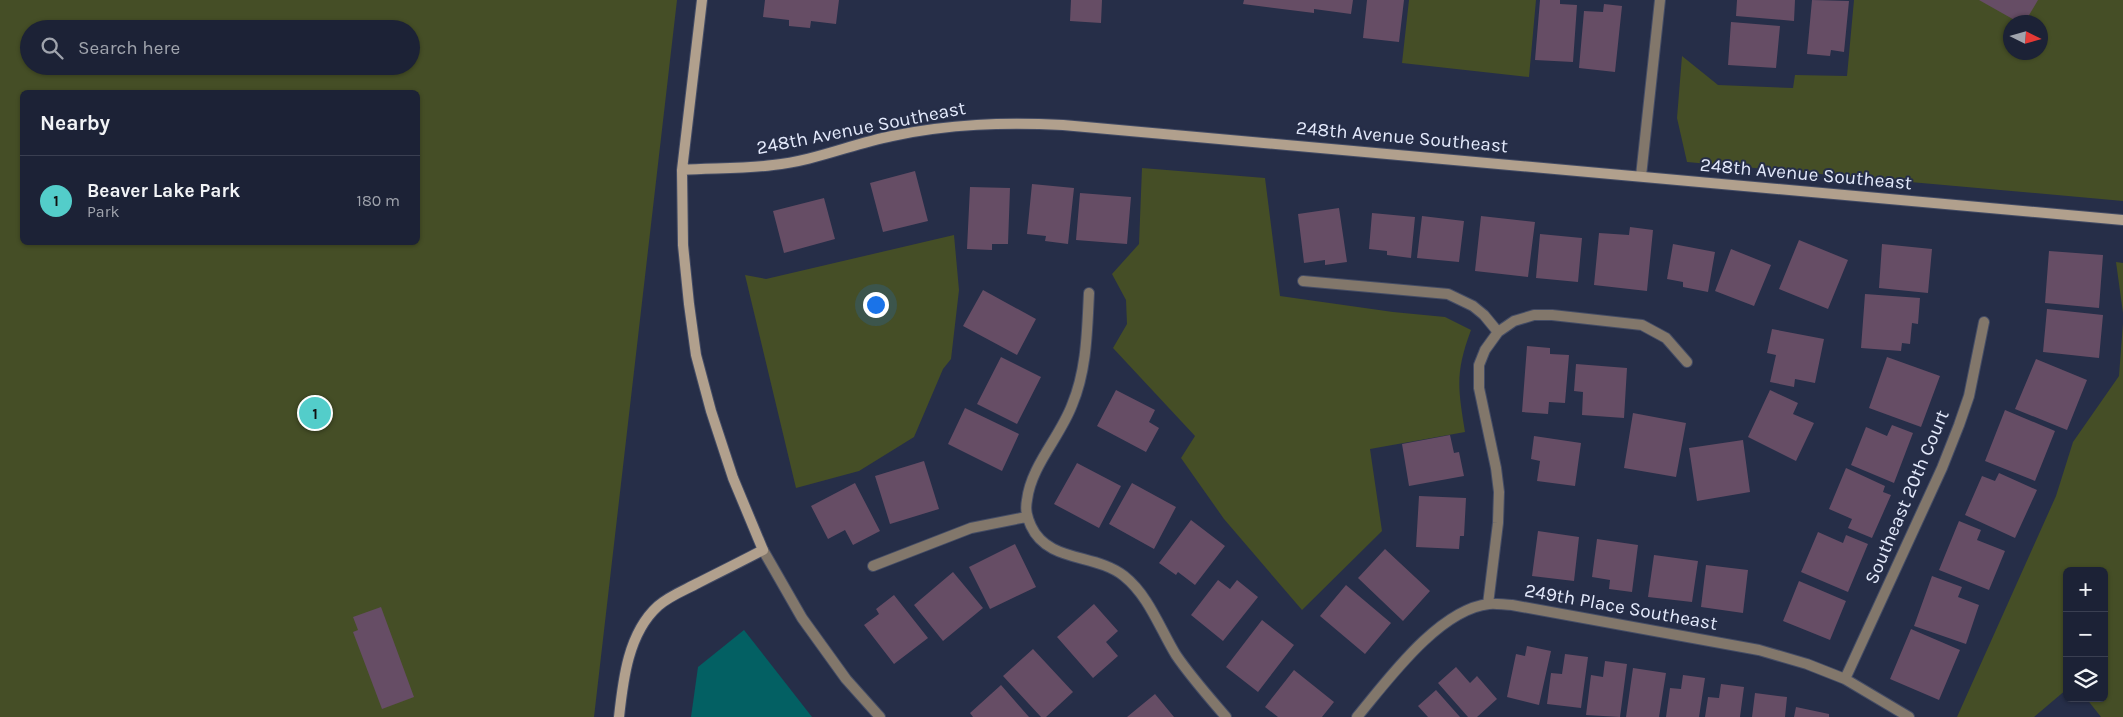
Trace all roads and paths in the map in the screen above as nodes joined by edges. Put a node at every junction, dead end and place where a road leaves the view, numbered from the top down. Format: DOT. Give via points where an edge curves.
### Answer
graph roads {
  1 [pos="702,0"];
  2 [pos="1660,0"];
  3 [pos="682,170"];
  4 [pos="1640,176"];
  5 [pos="2123,220"];
  6 [pos="1303,281"];
  7 [pos="1089,293"];
  8 [pos="1984,322"];
  9 [pos="1498,332"];
  10 [pos="1687,362"];
  11 [pos="1026,516"];
  12 [pos="763,550"];
  13 [pos="872,566"];
  14 [pos="1488,604"];
  15 [pos="1845,680"];
  16 [pos="619,717"];
  17 [pos="880,717"];
  18 [pos="1226,717"];
  19 [pos="1357,717"];
  20 [pos="1909,717"];
  1 -- 3 [label="street"];
  2 -- 4 [label="street"];
  3 -- 4 [label="street, 248th Avenue Southeast" via="774,165 938,127 1006,123 1072,125"];
  3 -- 12 [label="street" via="683,245 696,355 733,478"];
  4 -- 5 [label="street, 248th Avenue Southeast"];
  6 -- 9 [label="street" via="1448,294 1474,306"];
  7 -- 11 [label="street" via="1086,351 1080,383 1072,406 1029,488"];
  8 -- 15 [label="street, Southeast 20th Court" via="1969,396 1959,425"];
  9 -- 10 [label="street" via="1514,321 1534,315 1642,325 1666,338"];
  9 -- 14 [label="street" via="1484,350 1479,365 1479,388 1499,492"];
  11 -- 13 [label="street" via="971,528"];
  11 -- 18 [label="street" via="1035,536 1043,544 1107,566 1140,592 1177,656"];
  12 -- 16 [label="street" via="657,607 633,643"];
  12 -- 17 [label="street" via="802,618 846,679"];
  14 -- 15 [label="street, 249th Place Southeast" via="1512,605 1759,650 1807,664"];
  14 -- 19 [label="street, 249th Place Southeast" via="1438,627 1421,642"];
  15 -- 20 [label="street, 249th Place Southeast"];
}
